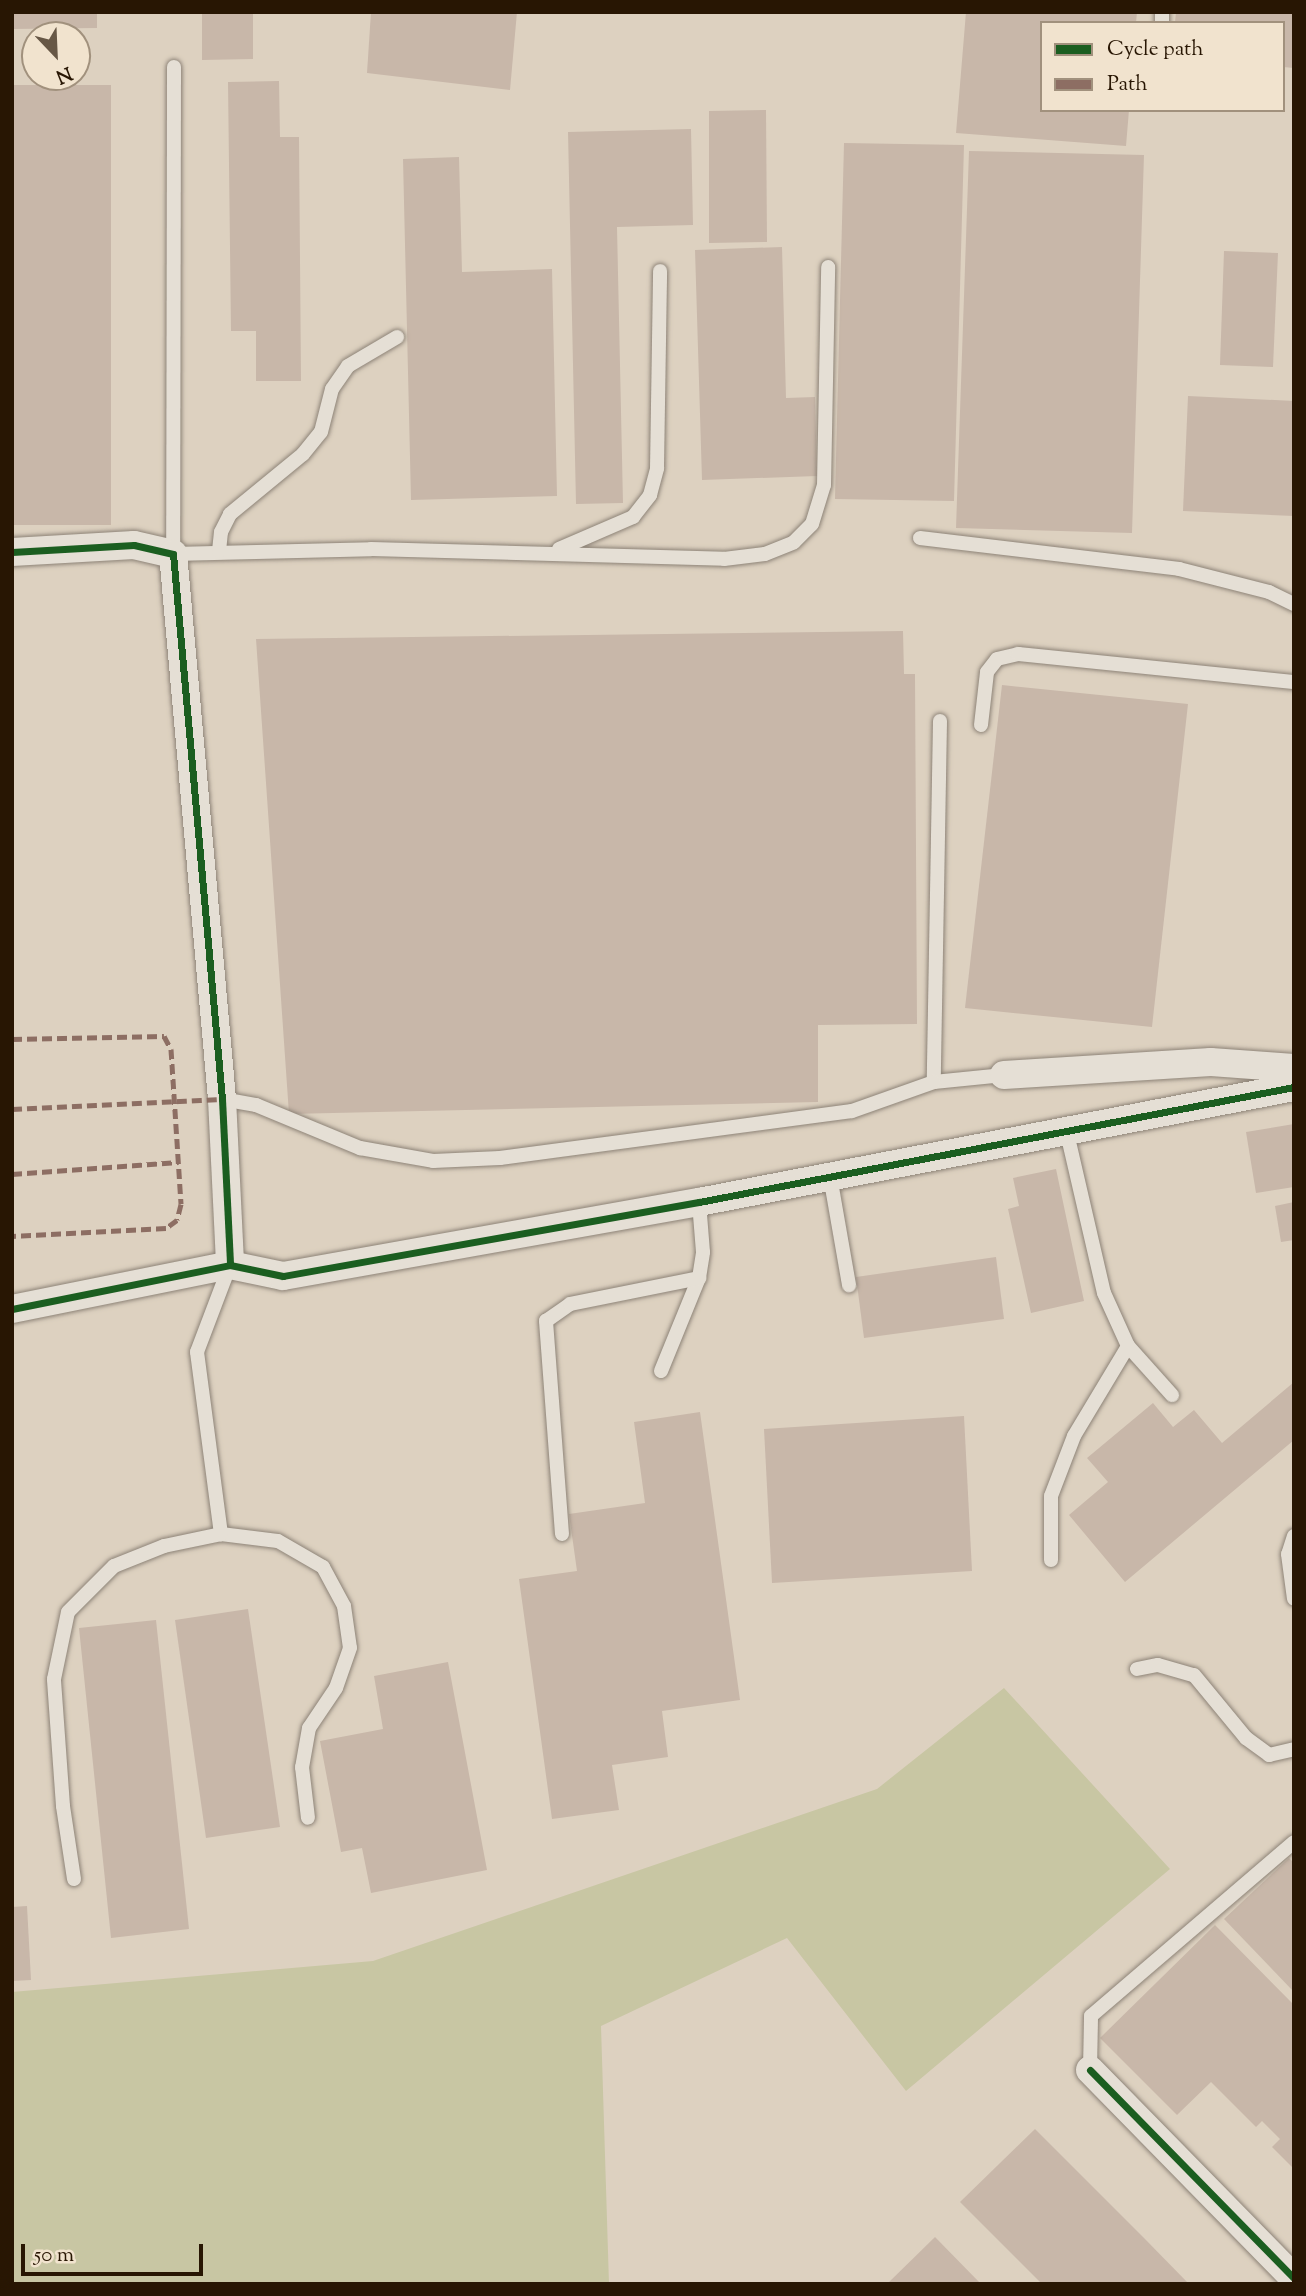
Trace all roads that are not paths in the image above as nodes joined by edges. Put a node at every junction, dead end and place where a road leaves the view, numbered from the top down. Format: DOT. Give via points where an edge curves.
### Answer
graph roads {
  1 [pos="174,67"];
  2 [pos="828,267"];
  3 [pos="660,271"];
  4 [pos="397,337"];
  5 [pos="920,538"];
  6 [pos="219,551"];
  7 [pos="12,552"];
  8 [pos="551,552"];
  9 [pos="173,554"];
  10 [pos="1294,604"];
  11 [pos="1294,682"];
  12 [pos="940,720"];
  13 [pos="981,725"];
  14 [pos="1294,1068"];
  15 [pos="1004,1075"];
  16 [pos="934,1082"];
  17 [pos="1294,1087"];
  18 [pos="222,1099"];
  19 [pos="1067,1133"];
  20 [pos="830,1176"];
  21 [pos="699,1202"];
  22 [pos="230,1265"];
  23 [pos="699,1278"];
  24 [pos="849,1285"];
  25 [pos="12,1309"];
  26 [pos="1128,1346"];
  27 [pos="661,1371"];
  28 [pos="1172,1395"];
  29 [pos="221,1534"];
  30 [pos="562,1534"];
  31 [pos="1294,1536"];
  32 [pos="1051,1560"];
  33 [pos="1294,1599"];
  34 [pos="1137,1669"];
  35 [pos="1294,1749"];
  36 [pos="308,1818"];
  37 [pos="1294,1842"];
  38 [pos="74,1879"];
  39 [pos="1090,2070"];
  40 [pos="1294,2278"];
  1 -- 9 [label="lane"];
  2 -- 8 [label="lane" via="824,485 812,524 794,542 765,554 724,559"];
  3 -- 8 [label="lane" via="657,467 650,495 633,517"];
  4 -- 6 [label="lane" via="348,366 332,389 321,432 303,454 230,514"];
  5 -- 10 [label="lane" via="1179,569 1269,592"];
  6 -- 8 [label="lane"];
  6 -- 9 [label="lane"];
  7 -- 9 [label="street" via="134,545"];
  9 -- 18 [label="street"];
  11 -- 13 [label="lane" via="1018,654 997,659 987,672"];
  12 -- 16 [label="lane"];
  14 -- 15 [label="street" via="1211,1062"];
  15 -- 16 [label="lane"];
  16 -- 18 [label="lane" via="852,1111 500,1158 433,1161 360,1148 269,1109"];
  17 -- 19 [label="street"];
  18 -- 22 [label="street"];
  19 -- 20 [label="street"];
  19 -- 26 [label="lane" via="1104,1293"];
  20 -- 21 [label="street"];
  20 -- 24 [label="lane"];
  21 -- 22 [label="street" via="284,1276"];
  21 -- 23 [label="lane" via="703,1252"];
  22 -- 25 [label="street"];
  22 -- 29 [label="lane" via="197,1352"];
  23 -- 27 [label="lane"];
  23 -- 30 [label="lane" via="570,1304 546,1321"];
  26 -- 28 [label="lane"];
  26 -- 32 [label="lane" via="1074,1437 1051,1496"];
  29 -- 36 [label="lane" via="278,1541 323,1566 344,1606 350,1648 336,1688 309,1728 302,1768"];
  29 -- 38 [label="lane" via="164,1546 114,1566 68,1612 54,1679 63,1806"];
  31 -- 33 [label="lane" via="1288,1554"];
  34 -- 35 [label="lane" via="1177,1667 1194,1675 1253,1744 1269,1755"];
  37 -- 39 [label="lane" via="1091,2016"];
  39 -- 40 [label="street"];
}
